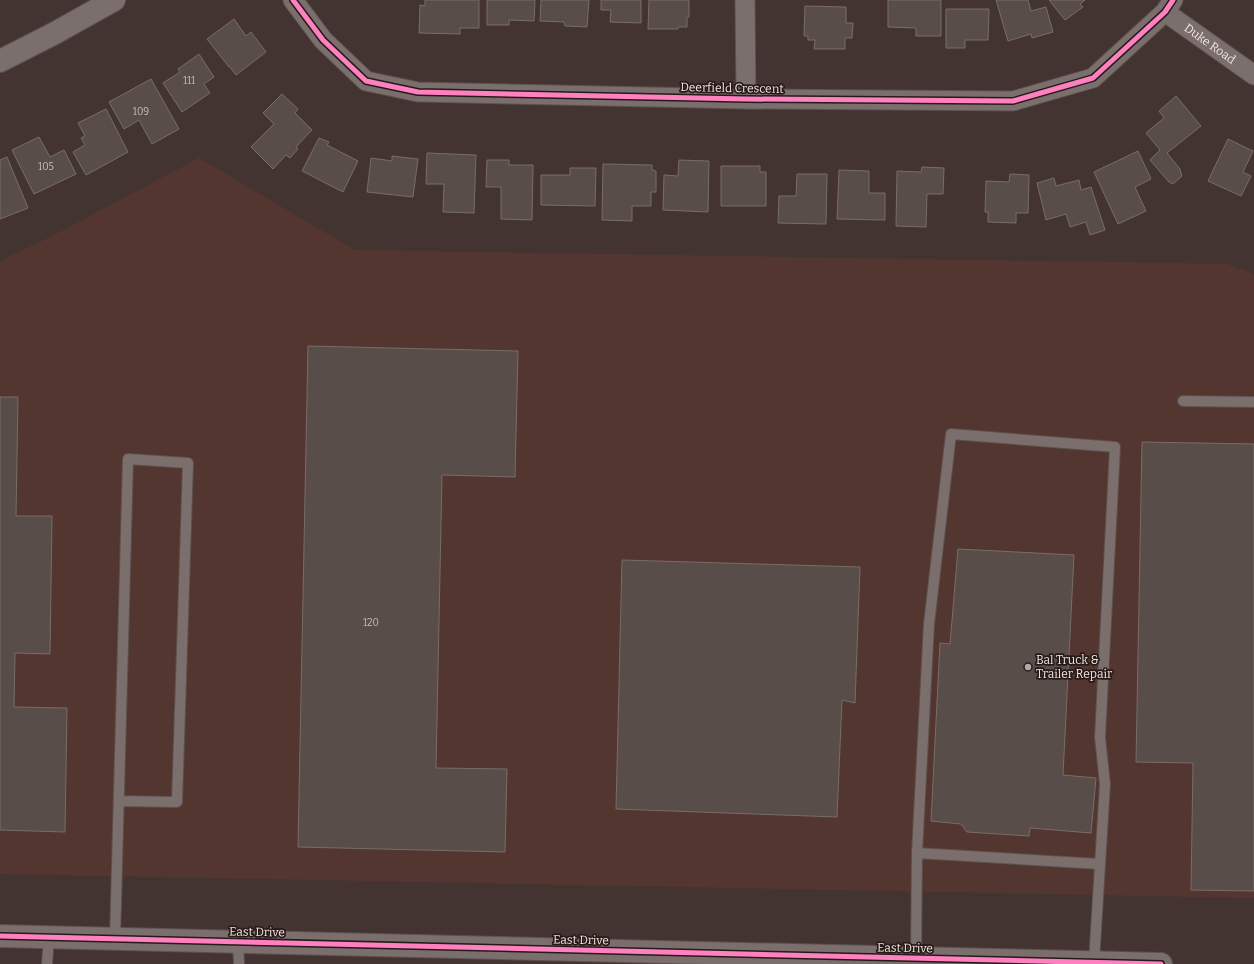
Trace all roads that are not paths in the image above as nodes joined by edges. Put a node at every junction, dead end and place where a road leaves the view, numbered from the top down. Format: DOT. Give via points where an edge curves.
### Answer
graph roads {
  1 [pos="114,0"];
  2 [pos="293,0"];
  3 [pos="745,0"];
  4 [pos="1169,6"];
  5 [pos="0,61"];
  6 [pos="1254,75"];
  7 [pos="746,99"];
  8 [pos="1183,401"];
  9 [pos="1254,402"];
  10 [pos="119,801"];
  11 [pos="917,853"];
  12 [pos="1100,864"];
  13 [pos="0,936"];
  14 [pos="49,937"];
  15 [pos="115,939"];
  16 [pos="238,942"];
  17 [pos="916,958"];
  18 [pos="1094,962"];
  19 [pos="47,964"];
  20 [pos="239,964"];
  21 [pos="1161,964"];
  1 -- 5 [label="street"];
  2 -- 7 [label="street, Deerfield Crescent" via="323,40 366,81 418,92"];
  3 -- 7 [label="street"];
  4 -- 6 [label="street, Duke Road"];
  4 -- 7 [label="street, Deerfield Crescent" via="1094,78 1013,101"];
  8 -- 9 [label="lane"];
  10 -- 10 [label="lane" via="128,459 188,463 177,802"];
  10 -- 15 [label="lane"];
  11 -- 12 [label="lane"];
  11 -- 12 [label="lane" via="929,624 951,434 1114,447 1100,737 1105,784"];
  11 -- 17 [label="lane"];
  12 -- 18 [label="lane"];
  13 -- 14 [label="street, East Drive"];
  14 -- 15 [label="street, East Drive"];
  14 -- 19 [label="lane"];
  15 -- 16 [label="street, East Drive"];
  16 -- 17 [label="street, East Drive"];
  16 -- 20 [label="lane"];
  17 -- 18 [label="street, East Drive"];
  18 -- 21 [label="street, East Drive"];
}
